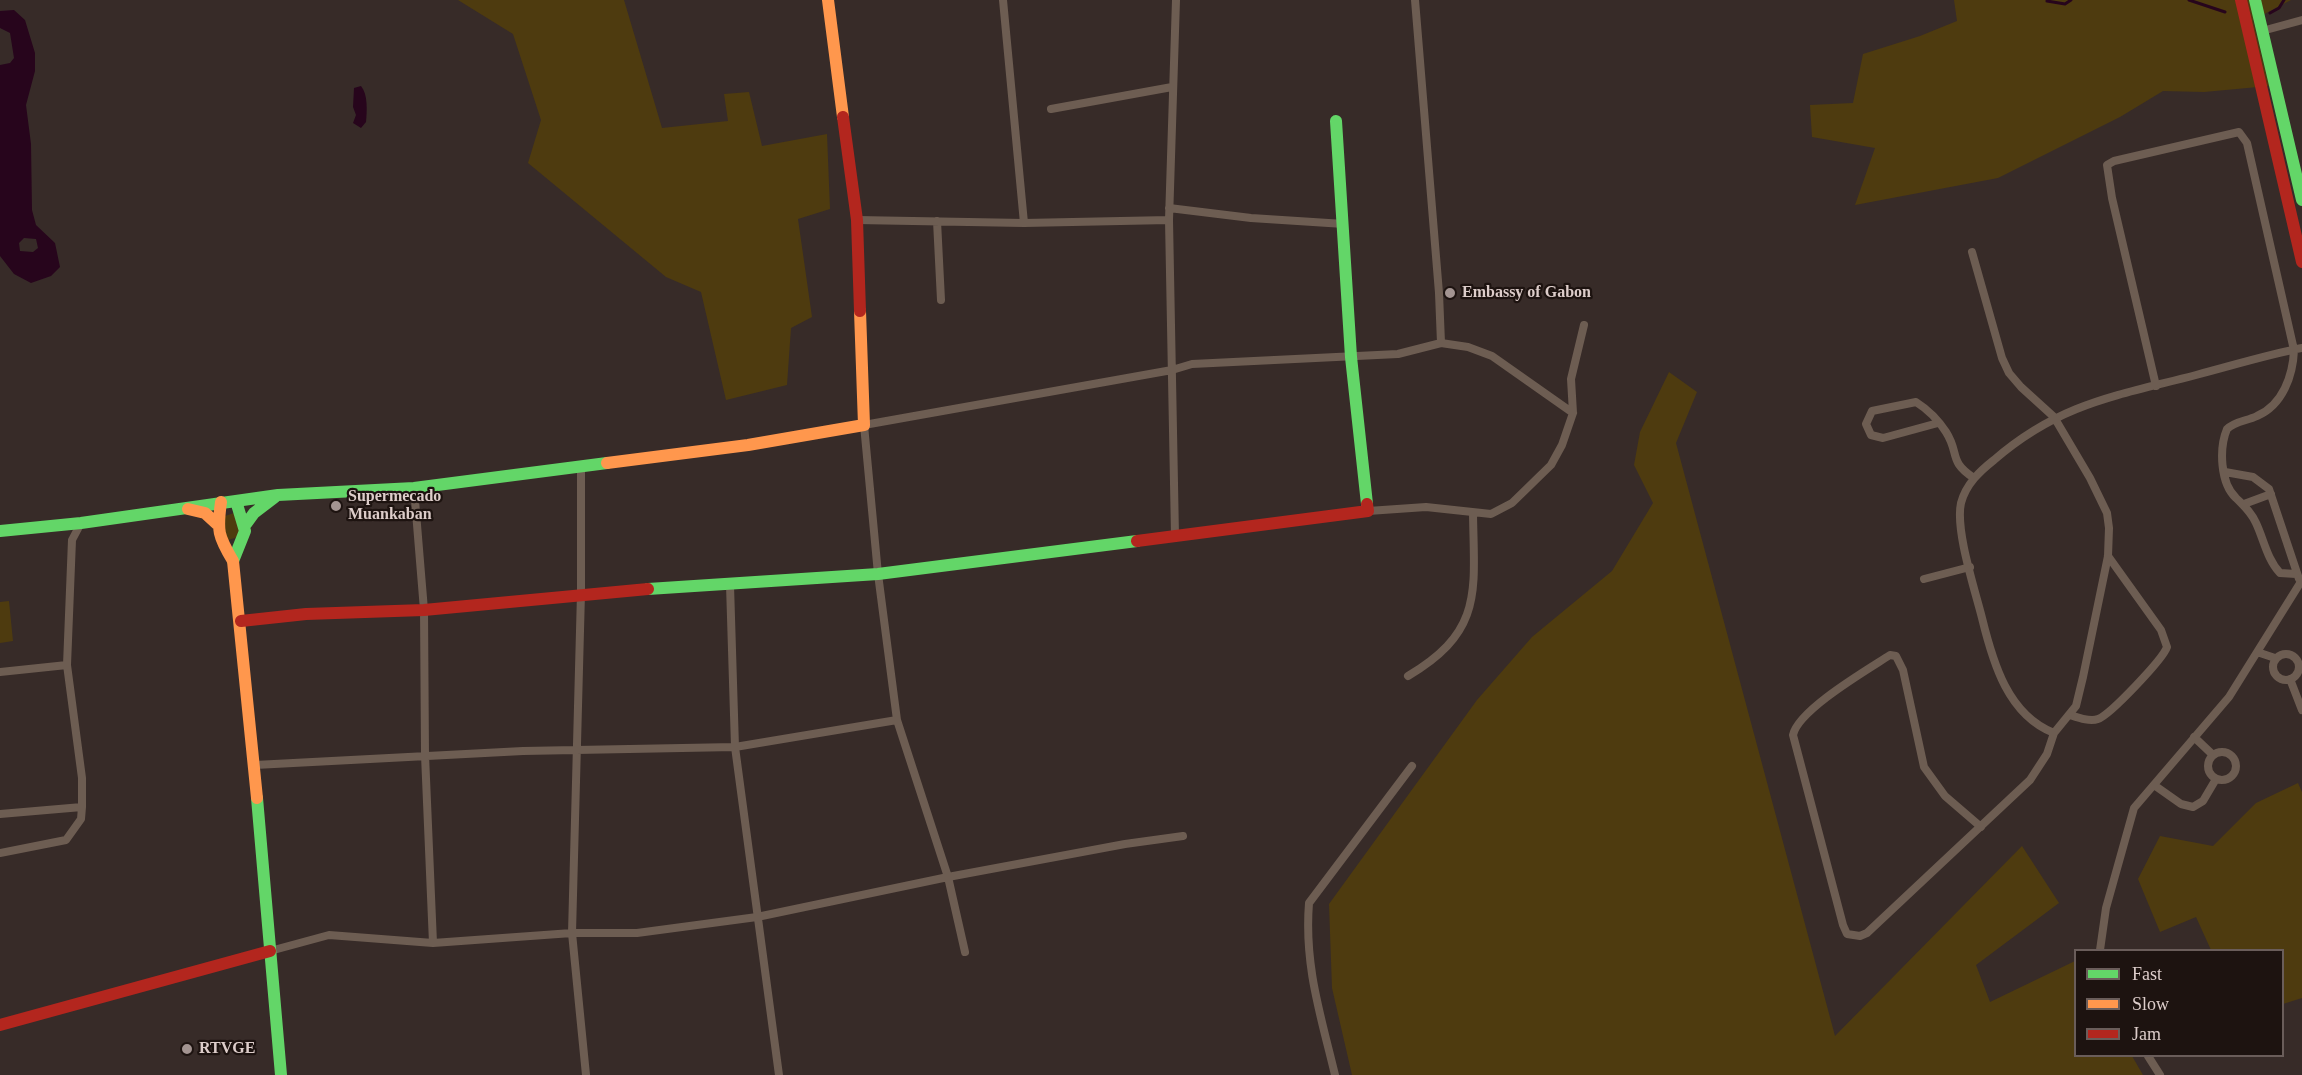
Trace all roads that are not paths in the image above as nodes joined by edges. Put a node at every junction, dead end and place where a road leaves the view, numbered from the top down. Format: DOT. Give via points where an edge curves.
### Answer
graph roads {
  1 [pos="1003,0"];
  2 [pos="1176,0"];
  3 [pos="1415,0"];
  4 [pos="2241,0"];
  5 [pos="2255,0"];
  6 [pos="832,1"];
  7 [pos="2302,20"];
  8 [pos="2262,30"];
  9 [pos="1172,87"];
  10 [pos="1051,109"];
  11 [pos="1336,121"];
  12 [pos="2302,200"];
  13 [pos="1169,208"];
  14 [pos="857,219"];
  15 [pos="1169,220"];
  16 [pos="937,221"];
  17 [pos="1024,223"];
  18 [pos="1344,224"];
  19 [pos="1972,252"];
  20 [pos="2302,262"];
  21 [pos="941,300"];
  22 [pos="1584,325"];
  23 [pos="1441,343"];
  24 [pos="2298,349"];
  25 [pos="1351,357"];
  26 [pos="1172,370"];
  27 [pos="2156,386"];
  28 [pos="1573,413"];
  29 [pos="2054,417"];
  30 [pos="1938,423"];
  31 [pos="864,426"];
  32 [pos="581,466"];
  33 [pos="2225,472"];
  34 [pos="1974,478"];
  35 [pos="414,488"];
  36 [pos="2271,494"];
  37 [pos="278,495"];
  38 [pos="236,501"];
  39 [pos="222,502"];
  40 [pos="2244,504"];
  41 [pos="181,508"];
  42 [pos="1368,511"];
  43 [pos="1473,513"];
  44 [pos="81,523"];
  45 [pos="63,524"];
  46 [pos="217,524"];
  47 [pos="246,524"];
  48 [pos="0,531"];
  49 [pos="1175,536"];
  50 [pos="72,540"];
  51 [pos="2108,556"];
  52 [pos="234,561"];
  53 [pos="1970,567"];
  54 [pos="878,574"];
  55 [pos="1924,579"];
  56 [pos="2300,579"];
  57 [pos="730,585"];
  58 [pos="581,593"];
  59 [pos="424,610"];
  60 [pos="241,621"];
  61 [pos="2257,652"];
  62 [pos="2275,658"];
  63 [pos="2300,662"];
  64 [pos="67,666"];
  65 [pos="0,672"];
  66 [pos="1408,676"];
  67 [pos="2290,679"];
  68 [pos="2302,710"];
  69 [pos="2070,715"];
  70 [pos="897,720"];
  71 [pos="2054,733"];
  72 [pos="2194,737"];
  73 [pos="735,747"];
  74 [pos="578,750"];
  75 [pos="425,755"];
  76 [pos="2213,755"];
  77 [pos="255,765"];
  78 [pos="1412,766"];
  79 [pos="2216,779"];
  80 [pos="2154,785"];
  81 [pos="82,807"];
  82 [pos="0,814"];
  83 [pos="1981,827"];
  84 [pos="1183,836"];
  85 [pos="0,854"];
  86 [pos="948,877"];
  87 [pos="757,917"];
  88 [pos="572,933"];
  89 [pos="433,943"];
  90 [pos="2100,949"];
  91 [pos="270,951"];
  92 [pos="965,952"];
  93 [pos="0,1025"];
  94 [pos="2149,1057"];
  95 [pos="281,1075"];
  96 [pos="586,1075"];
  97 [pos="779,1075"];
  98 [pos="1335,1075"];
  99 [pos="2160,1075"];
  1 -- 17 [label="street"];
  2 -- 9 [label="street"];
  3 -- 23 [label="street"];
  4 -- 20 [label="street"];
  5 -- 8 [label="street"];
  6 -- 14 [label="street"];
  7 -- 8 [label="street"];
  8 -- 12 [label="street"];
  9 -- 10 [label="street"];
  9 -- 13 [label="street"];
  11 -- 18 [label="street"];
  13 -- 15 [label="street"];
  13 -- 18 [label="street"];
  14 -- 16 [label="street"];
  14 -- 31 [label="street"];
  15 -- 17 [label="street"];
  15 -- 26 [label="street"];
  16 -- 17 [label="street"];
  16 -- 21 [label="street"];
  18 -- 25 [label="street"];
  19 -- 29 [label="street" via="2006,366 2021,387"];
  22 -- 28 [label="street" via="1571,379"];
  23 -- 25 [label="street" via="1398,354"];
  23 -- 28 [label="street" via="1492,356"];
  24 -- 27 [label="street"];
  24 -- 27 [label="street" via="2242,133 2114,161 2107,165 2107,171"];
  24 -- 33 [label="street" via="2291,378 2278,398 2266,411 2227,429 2221,444"];
  25 -- 26 [label="street" via="1192,364"];
  25 -- 42 [label="street"];
  26 -- 31 [label="street"];
  26 -- 49 [label="street"];
  27 -- 29 [label="street" via="2097,400"];
  28 -- 43 [label="street" via="1551,465 1499,512"];
  29 -- 34 [label="street" via="2011,445"];
  29 -- 51 [label="street" via="2107,513"];
  30 -- 30 [label="street" via="1912,402 1872,411 1866,424 1871,435 1883,438"];
  30 -- 34 [label="street" via="1951,442 1956,463"];
  31 -- 32 [label="street"];
  31 -- 54 [label="street"];
  32 -- 35 [label="street"];
  32 -- 58 [label="street"];
  33 -- 36 [label="street" via="2260,481"];
  33 -- 40 [label="street" via="2235,498"];
  34 -- 53 [label="street" via="1961,503 1961,528"];
  35 -- 37 [label="street"];
  35 -- 59 [label="street"];
  36 -- 40 [label="street"];
  36 -- 56 [label="street"];
  37 -- 38 [label="street"];
  37 -- 47 [label="street"];
  38 -- 39 [label="street"];
  38 -- 47 [label="street"];
  39 -- 41 [label="street"];
  39 -- 46 [label="street"];
  40 -- 56 [label="street" via="2271,561 2280,573"];
  41 -- 44 [label="street"];
  41 -- 46 [label="street" via="200,511"];
  42 -- 43 [label="street" via="1426,507"];
  42 -- 49 [label="street"];
  43 -- 66 [label="street" via="1474,589 1468,615 1460,631 1440,653"];
  44 -- 45 [label="street"];
  44 -- 50 [label="street"];
  45 -- 48 [label="street"];
  45 -- 50 [label="street"];
  46 -- 52 [label="street" via="220,540"];
  47 -- 52 [label="street" via="242,547"];
  49 -- 54 [label="street"];
  50 -- 64 [label="street"];
  51 -- 69 [label="street" via="2083,677"];
  51 -- 69 [label="street" via="2161,630 2167,646 2157,664 2104,716 2091,720"];
  52 -- 60 [label="street"];
  53 -- 55 [label="street"];
  53 -- 71 [label="street" via="1989,644 2003,681 2031,721"];
  54 -- 57 [label="street"];
  54 -- 70 [label="street"];
  56 -- 61 [label="street"];
  57 -- 58 [label="street"];
  57 -- 73 [label="street"];
  58 -- 59 [label="street"];
  58 -- 74 [label="street"];
  59 -- 60 [label="street" via="306,614"];
  59 -- 75 [label="street"];
  60 -- 77 [label="street"];
  61 -- 62 [label="street"];
  61 -- 72 [label="street" via="2229,697"];
  62 -- 63 [label="street" via="2289,654"];
  62 -- 67 [label="street" via="2275,674"];
  63 -- 67 [label="street"];
  64 -- 65 [label="street"];
  64 -- 81 [label="street" via="82,778"];
  67 -- 68 [label="street"];
  69 -- 71 [label="street"];
  70 -- 73 [label="street"];
  70 -- 86 [label="street"];
  71 -- 83 [label="street" via="2047,754 2030,780"];
  72 -- 76 [label="street"];
  72 -- 80 [label="street"];
  73 -- 74 [label="street"];
  73 -- 87 [label="street"];
  74 -- 75 [label="street"];
  74 -- 88 [label="street"];
  75 -- 77 [label="street"];
  75 -- 89 [label="street"];
  76 -- 79 [label="street" via="2208,768"];
  76 -- 79 [label="street" via="2226,753 2236,763 2233,776"];
  77 -- 91 [label="street"];
  78 -- 98 [label="street" via="1309,903 1307,926 1315,1003"];
  79 -- 80 [label="street" via="2203,801 2193,807 2181,804"];
  80 -- 90 [label="street" via="2130,818 2106,908"];
  81 -- 82 [label="street"];
  81 -- 85 [label="street" via="81,819 66,840"];
  83 -- 83 [label="street" via="1945,796 1924,767 1903,670 1896,656 1890,656 1820,705 1795,728 1794,746 1847,934 1867,933"];
  84 -- 86 [label="street"];
  86 -- 87 [label="street"];
  86 -- 92 [label="street"];
  87 -- 88 [label="street" via="637,933"];
  87 -- 97 [label="street"];
  88 -- 89 [label="street"];
  88 -- 96 [label="street"];
  89 -- 91 [label="street" via="329,935"];
  91 -- 93 [label="street"];
  91 -- 95 [label="street"];
  94 -- 99 [label="street"];
}
